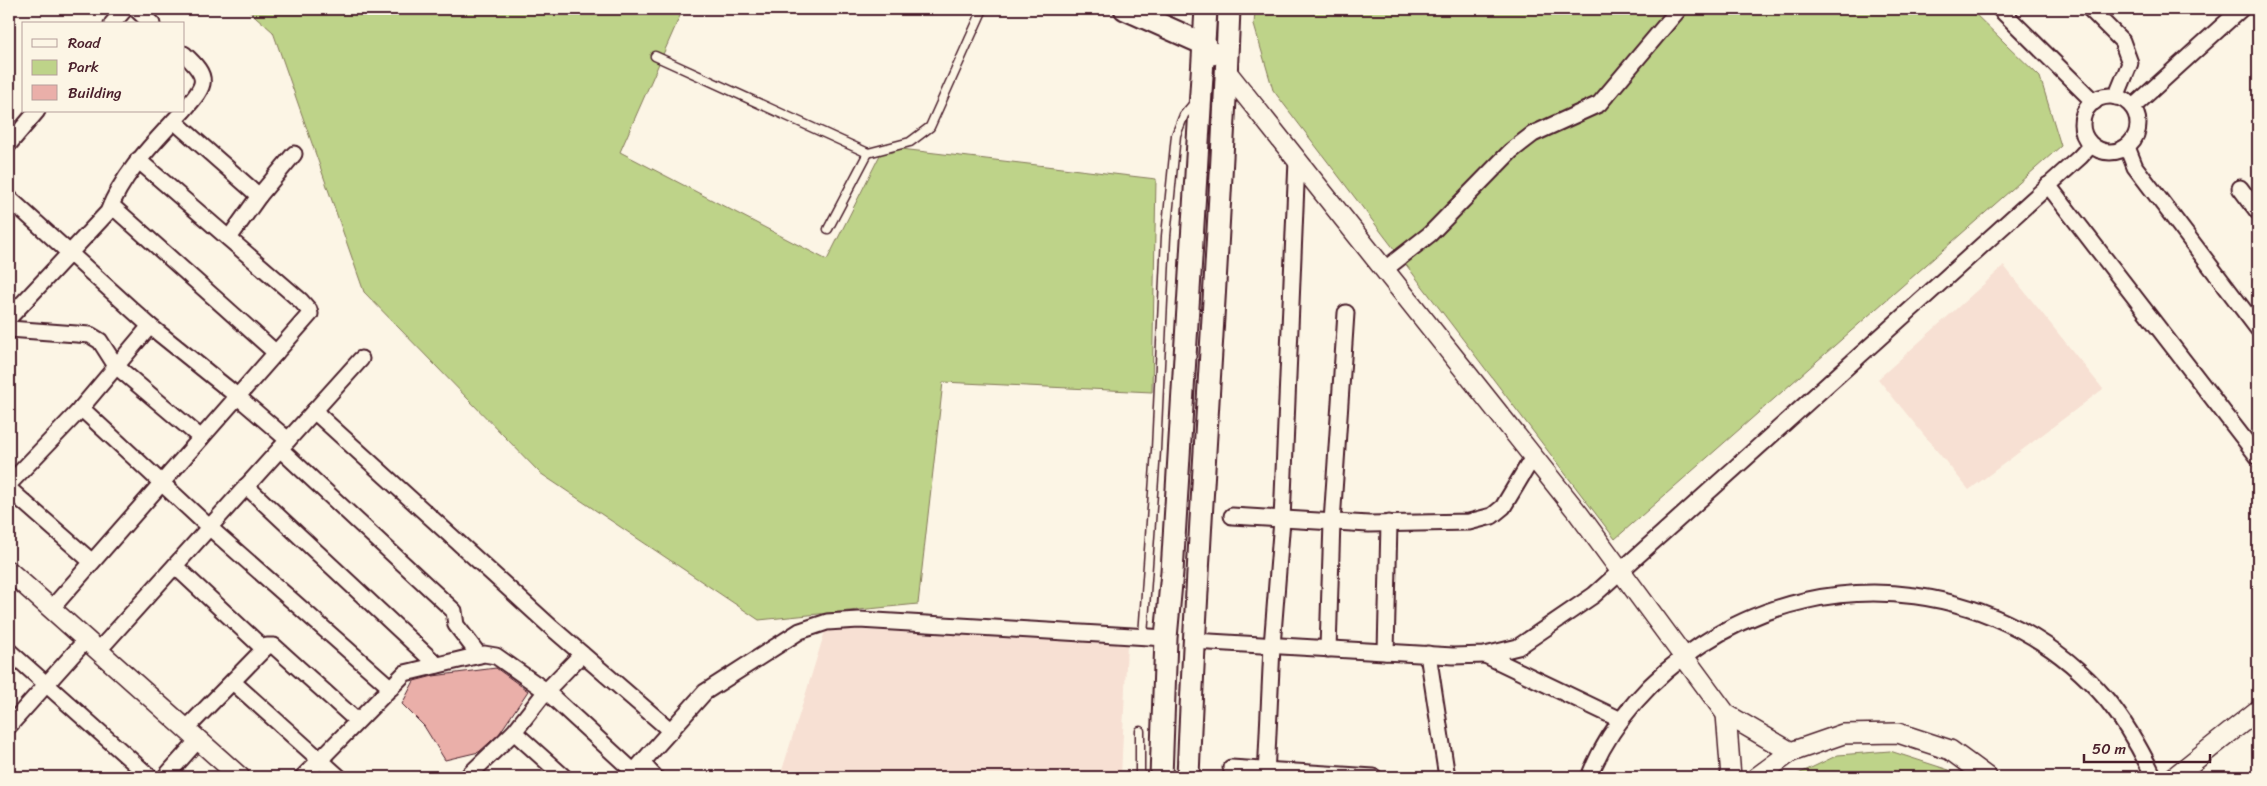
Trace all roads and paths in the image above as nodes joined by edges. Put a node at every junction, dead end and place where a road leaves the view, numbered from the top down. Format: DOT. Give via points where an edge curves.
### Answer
graph roads {
  1 [pos="125,9"];
  2 [pos="136,9"];
  3 [pos="983,9"];
  4 [pos="1125,9"];
  5 [pos="1206,9"];
  6 [pos="1229,9"];
  7 [pos="1679,9"];
  8 [pos="2090,9"];
  9 [pos="2235,11"];
  10 [pos="2009,12"];
  11 [pos="114,22"];
  12 [pos="150,22"];
  13 [pos="1204,44"];
  14 [pos="185,55"];
  15 [pos="654,56"];
  16 [pos="1226,72"];
  17 [pos="1201,95"];
  18 [pos="2116,97"];
  19 [pos="2094,102"];
  20 [pos="2132,107"];
  21 [pos="185,108"];
  22 [pos="36,112"];
  23 [pos="180,114"];
  24 [pos="9,144"];
  25 [pos="2091,145"];
  26 [pos="2127,147"];
  27 [pos="868,153"];
  28 [pos="294,154"];
  29 [pos="138,160"];
  30 [pos="1297,160"];
  31 [pos="2048,185"];
  32 [pos="2240,188"];
  33 [pos="260,196"];
  34 [pos="9,198"];
  35 [pos="111,205"];
  36 [pos="2258,212"];
  37 [pos="828,229"];
  38 [pos="229,238"];
  39 [pos="70,253"];
  40 [pos="1384,270"];
  41 [pos="1346,313"];
  42 [pos="9,318"];
  43 [pos="150,326"];
  44 [pos="9,328"];
  45 [pos="2258,329"];
  46 [pos="276,353"];
  47 [pos="361,359"];
  48 [pos="116,366"];
  49 [pos="237,396"];
  50 [pos="81,408"];
  51 [pos="314,411"];
  52 [pos="200,438"];
  53 [pos="284,444"];
  54 [pos="1533,457"];
  55 [pos="2258,457"];
  56 [pos="162,482"];
  57 [pos="9,484"];
  58 [pos="246,486"];
  59 [pos="9,489"];
  60 [pos="1232,516"];
  61 [pos="1282,520"];
  62 [pos="1332,522"];
  63 [pos="1389,524"];
  64 [pos="210,527"];
  65 [pos="92,562"];
  66 [pos="175,566"];
  67 [pos="9,571"];
  68 [pos="1620,571"];
  69 [pos="51,609"];
  70 [pos="1143,636"];
  71 [pos="1166,638"];
  72 [pos="1193,641"];
  73 [pos="92,646"];
  74 [pos="1272,646"];
  75 [pos="264,649"];
  76 [pos="1328,649"];
  77 [pos="9,651"];
  78 [pos="1386,652"];
  79 [pos="582,654"];
  80 [pos="1428,654"];
  81 [pos="479,655"];
  82 [pos="1485,655"];
  83 [pos="1683,656"];
  84 [pos="437,665"];
  85 [pos="233,682"];
  86 [pos="46,684"];
  87 [pos="391,688"];
  88 [pos="546,691"];
  89 [pos="2258,710"];
  90 [pos="1726,714"];
  91 [pos="1621,720"];
  92 [pos="357,721"];
  93 [pos="9,726"];
  94 [pos="671,730"];
  95 [pos="1140,731"];
  96 [pos="514,732"];
  97 [pos="192,735"];
  98 [pos="1792,752"];
  99 [pos="319,759"];
  100 [pos="1231,768"];
  101 [pos="635,771"];
  102 [pos="484,772"];
  103 [pos="1266,774"];
  104 [pos="150,777"];
  105 [pos="166,777"];
  106 [pos="240,777"];
  107 [pos="303,777"];
  108 [pos="339,777"];
  109 [pos="467,777"];
  110 [pos="564,777"];
  111 [pos="655,777"];
  112 [pos="1140,777"];
  113 [pos="1161,777"];
  114 [pos="1188,777"];
  115 [pos="1374,777"];
  116 [pos="1447,777"];
  117 [pos="1590,777"];
  118 [pos="1731,777"];
  119 [pos="1757,777"];
  120 [pos="1987,777"];
  121 [pos="2154,777"];
  122 [pos="2174,777"];
  1 -- 11 [label="street"];
  2 -- 12 [label="street"];
  3 -- 27 [label="lane" via="930,127 910,142"];
  4 -- 13 [label="main road"];
  5 -- 13 [label="main road"];
  6 -- 16 [label="main road"];
  7 -- 40 [label="street" via="1599,104 1533,134 1511,151 1430,234"];
  8 -- 18 [label="street" via="2122,41 2130,63"];
  9 -- 20 [label="street"];
  10 -- 19 [label="street"];
  13 -- 16 [label="main road"];
  13 -- 17 [label="main road"];
  14 -- 21 [label="street" via="200,69 203,80 202,89"];
  15 -- 27 [label="lane"];
  16 -- 30 [label="street"];
  16 -- 72 [label="main road"];
  17 -- 70 [label="lane" via="1184,115 1176,135 1166,236"];
  17 -- 71 [label="main road"];
  18 -- 19 [label="street"];
  18 -- 20 [label="street"];
  19 -- 25 [label="street" via="2083,117 2082,127"];
  20 -- 26 [label="street" via="2138,117 2138,128 2134,141"];
  22 -- 24 [label="street"];
  23 -- 29 [label="street"];
  23 -- 33 [label="street"];
  25 -- 26 [label="street" via="2108,152"];
  25 -- 31 [label="street"];
  26 -- 45 [label="street" via="2135,167"];
  27 -- 37 [label="lane"];
  28 -- 33 [label="street"];
  29 -- 35 [label="street"];
  29 -- 38 [label="street"];
  30 -- 40 [label="street"];
  30 -- 61 [label="street"];
  31 -- 55 [label="street"];
  31 -- 68 [label="street"];
  32 -- 36 [label="street"];
  33 -- 38 [label="street"];
  34 -- 39 [label="street"];
  35 -- 39 [label="street"];
  35 -- 46 [label="street"];
  38 -- 46 [label="street" via="310,310"];
  39 -- 42 [label="street"];
  39 -- 43 [label="street"];
  40 -- 54 [label="street"];
  41 -- 62 [label="street"];
  43 -- 48 [label="street"];
  43 -- 49 [label="street"];
  44 -- 48 [label="street" via="90,335 100,341"];
  46 -- 49 [label="street"];
  47 -- 51 [label="street"];
  48 -- 50 [label="street"];
  48 -- 52 [label="street"];
  49 -- 52 [label="street"];
  49 -- 53 [label="street"];
  50 -- 56 [label="street"];
  50 -- 57 [label="street"];
  51 -- 53 [label="street"];
  51 -- 79 [label="street"];
  52 -- 56 [label="street"];
  53 -- 58 [label="street"];
  53 -- 81 [label="street" via="454,611 456,625"];
  54 -- 63 [label="street" via="1502,507 1492,516 1468,522"];
  54 -- 68 [label="street"];
  56 -- 64 [label="street"];
  56 -- 65 [label="street"];
  58 -- 64 [label="street"];
  58 -- 84 [label="street"];
  59 -- 65 [label="street"];
  60 -- 61 [label="street"];
  61 -- 62 [label="street"];
  61 -- 74 [label="street"];
  62 -- 63 [label="street"];
  62 -- 76 [label="street"];
  63 -- 78 [label="street"];
  64 -- 66 [label="street"];
  64 -- 87 [label="street"];
  65 -- 69 [label="street"];
  66 -- 73 [label="street"];
  66 -- 75 [label="street"];
  67 -- 69 [label="street"];
  68 -- 82 [label="street" via="1594,594 1518,646"];
  68 -- 83 [label="street"];
  69 -- 73 [label="street"];
  70 -- 71 [label="street"];
  70 -- 94 [label="street" via="859,620 827,622 800,631 705,692"];
  71 -- 113 [label="main road"];
  72 -- 74 [label="street"];
  72 -- 114 [label="main road"];
  73 -- 86 [label="street"];
  73 -- 97 [label="street"];
  74 -- 76 [label="street"];
  74 -- 103 [label="street"];
  75 -- 85 [label="street"];
  75 -- 92 [label="street" via="274,646"];
  76 -- 78 [label="street"];
  77 -- 86 [label="street"];
  78 -- 80 [label="street"];
  79 -- 88 [label="street"];
  79 -- 94 [label="street"];
  80 -- 82 [label="street"];
  80 -- 116 [label="street"];
  81 -- 84 [label="street"];
  81 -- 88 [label="street" via="496,656"];
  82 -- 91 [label="street"];
  83 -- 90 [label="street"];
  83 -- 91 [label="street" via="1639,696"];
  83 -- 121 [label="street" via="1727,627 1784,605 1826,595 1878,592 1930,597 1980,611 2027,633 2069,663 2106,700 2137,742"];
  84 -- 87 [label="street" via="406,673"];
  85 -- 97 [label="street"];
  85 -- 99 [label="street"];
  86 -- 93 [label="street"];
  86 -- 104 [label="street"];
  87 -- 92 [label="street"];
  88 -- 96 [label="street"];
  88 -- 101 [label="street"];
  89 -- 122 [label="street"];
  90 -- 98 [label="street"];
  90 -- 118 [label="street"];
  91 -- 117 [label="street"];
  92 -- 99 [label="street"];
  94 -- 101 [label="street"];
  95 -- 112 [label="lane"];
  96 -- 102 [label="street"];
  96 -- 110 [label="street"];
  97 -- 105 [label="street"];
  97 -- 106 [label="street"];
  98 -- 119 [label="street"];
  98 -- 120 [label="street" via="1843,734 1898,733 1950,750"];
  99 -- 107 [label="street"];
  99 -- 108 [label="street"];
  100 -- 103 [label="street"];
  101 -- 111 [label="street"];
  102 -- 109 [label="street"];
  103 -- 115 [label="street"];
}
